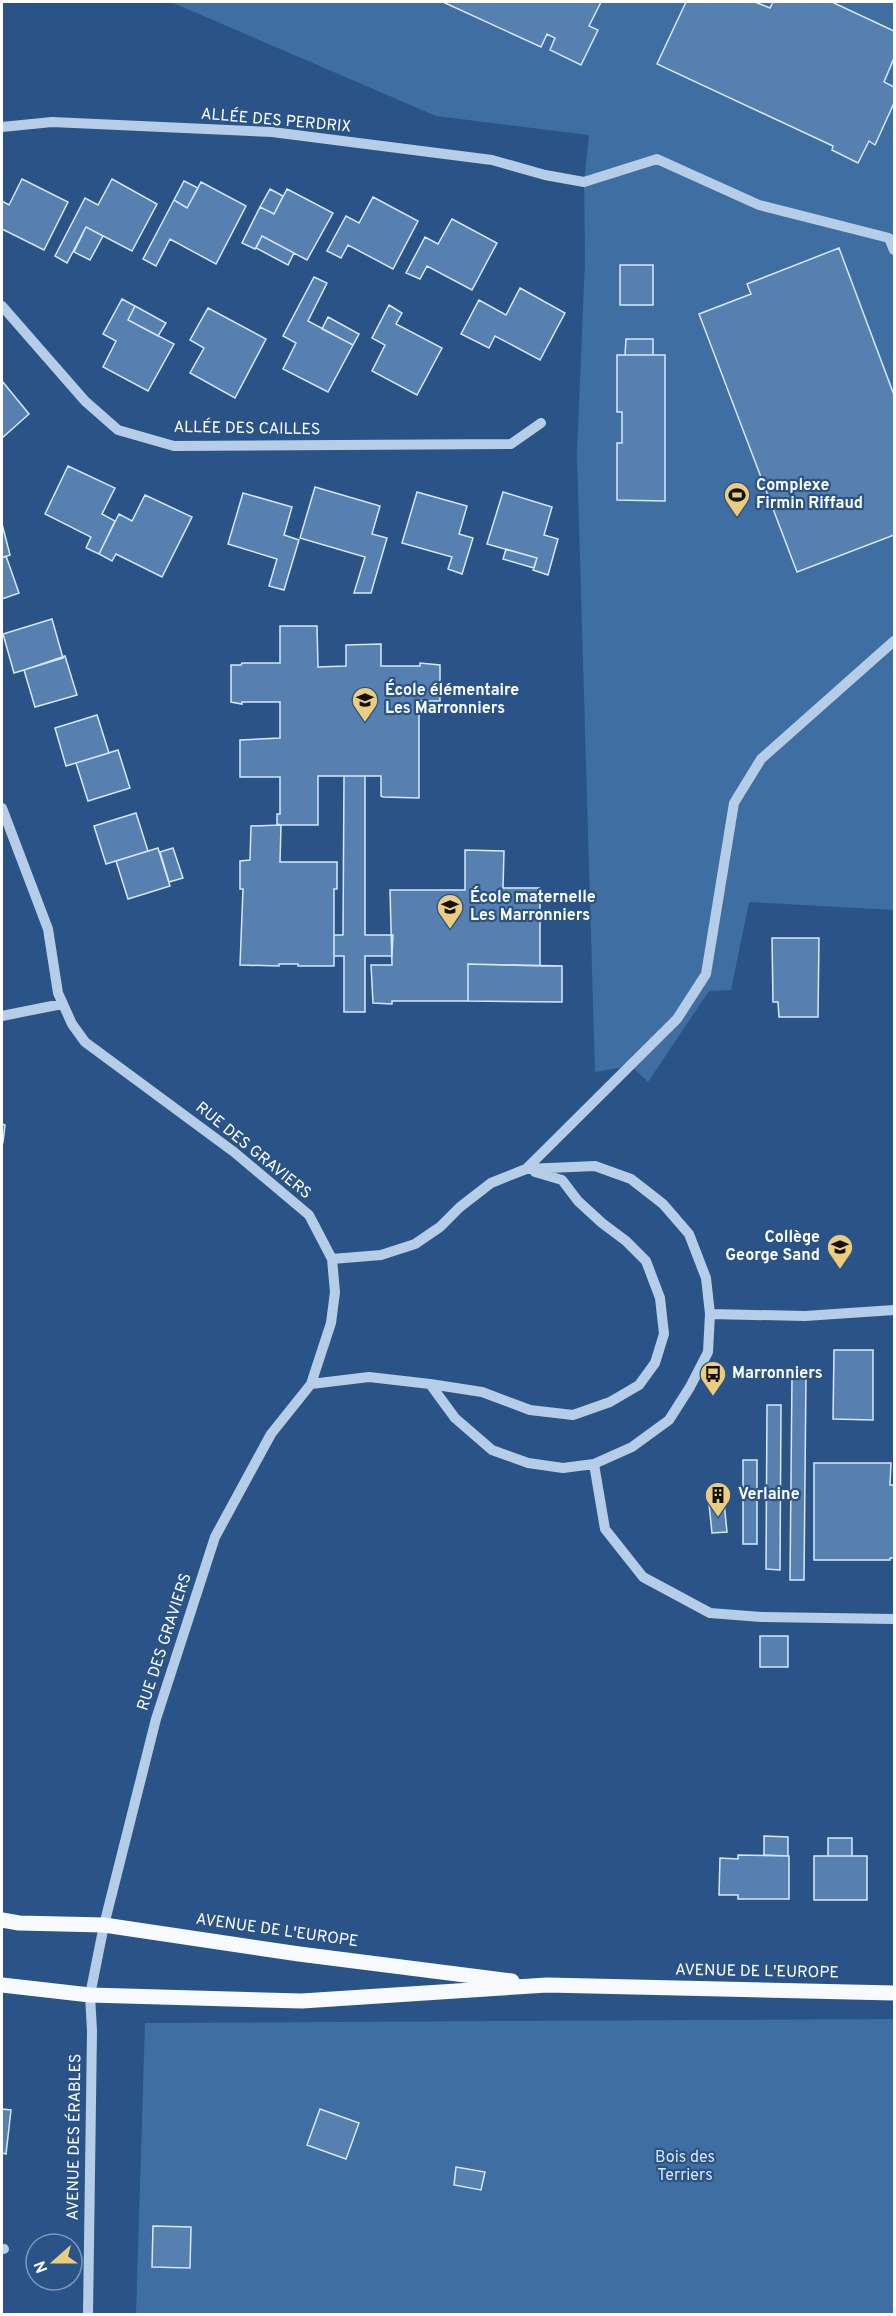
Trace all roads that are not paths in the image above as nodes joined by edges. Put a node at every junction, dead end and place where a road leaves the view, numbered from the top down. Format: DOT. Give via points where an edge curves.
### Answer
graph roads {
  1 [pos="2,127"];
  2 [pos="894,250"];
  3 [pos="2,306"];
  4 [pos="541,423"];
  5 [pos="894,641"];
  6 [pos="2,808"];
  7 [pos="62,1004"];
  8 [pos="2,1016"];
  9 [pos="526,1169"];
  10 [pos="332,1259"];
  11 [pos="894,1310"];
  12 [pos="710,1314"];
  13 [pos="311,1384"];
  14 [pos="430,1384"];
  15 [pos="594,1464"];
  16 [pos="894,1619"];
  17 [pos="2,1920"];
  18 [pos="104,1925"];
  19 [pos="2,1985"];
  20 [pos="548,1985"];
  21 [pos="894,1993"];
  22 [pos="90,1995"];
  23 [pos="88,2314"];
  1 -- 2 [label="street, ALLÉE DES PERDRIX" via="52,122 272,132 492,160 584,182 657,159 759,205 889,238"];
  3 -- 4 [label="street, ALLÉE DES CAILLES" via="85,401 118,430 174,446 511,444"];
  5 -- 9 [label="street" via="761,759 734,803 706,974 678,1019"];
  6 -- 7 [label="street, RUE DES GRAVIERS" via="48,929"];
  7 -- 8 [label="street"];
  7 -- 10 [label="street, RUE DES GRAVIERS" via="85,1042 234,1152 309,1215"];
  9 -- 10 [label="street" via="491,1183 415,1244 381,1255"];
  9 -- 12 [label="street" via="595,1166 631,1179 663,1204 688,1234 705,1278"];
  9 -- 14 [label="street" via="562,1180 579,1201 646,1261 660,1298 664,1334 655,1363 639,1385 610,1402 573,1414 530,1410 482,1392"];
  10 -- 13 [label="street, RUE DES GRAVIERS" via="335,1292 331,1323"];
  11 -- 12 [label="street" via="805,1316"];
  12 -- 15 [label="street" via="708,1352 669,1420 632,1447"];
  13 -- 14 [label="street" via="369,1377"];
  13 -- 18 [label="street, RUE DES GRAVIERS" via="271,1434 215,1537 156,1719"];
  14 -- 15 [label="street" via="455,1418 492,1450 528,1463 563,1468"];
  15 -- 16 [label="street" via="605,1529 636,1569 643,1577 710,1613"];
  17 -- 18 [label="main road, AVENUE DE L'EUROPE"];
  18 -- 20 [label="main road, AVENUE DE L'EUROPE"];
  18 -- 22 [label="street, RUE DES GRAVIERS"];
  19 -- 22 [label="main road, AVENUE DE L'EUROPE"];
  20 -- 21 [label="main road, AVENUE DE L'EUROPE"];
  20 -- 22 [label="main road, AVENUE DE L'EUROPE" via="302,2001"];
  22 -- 23 [label="street, AVENUE DES ÉRABLES"];
}
